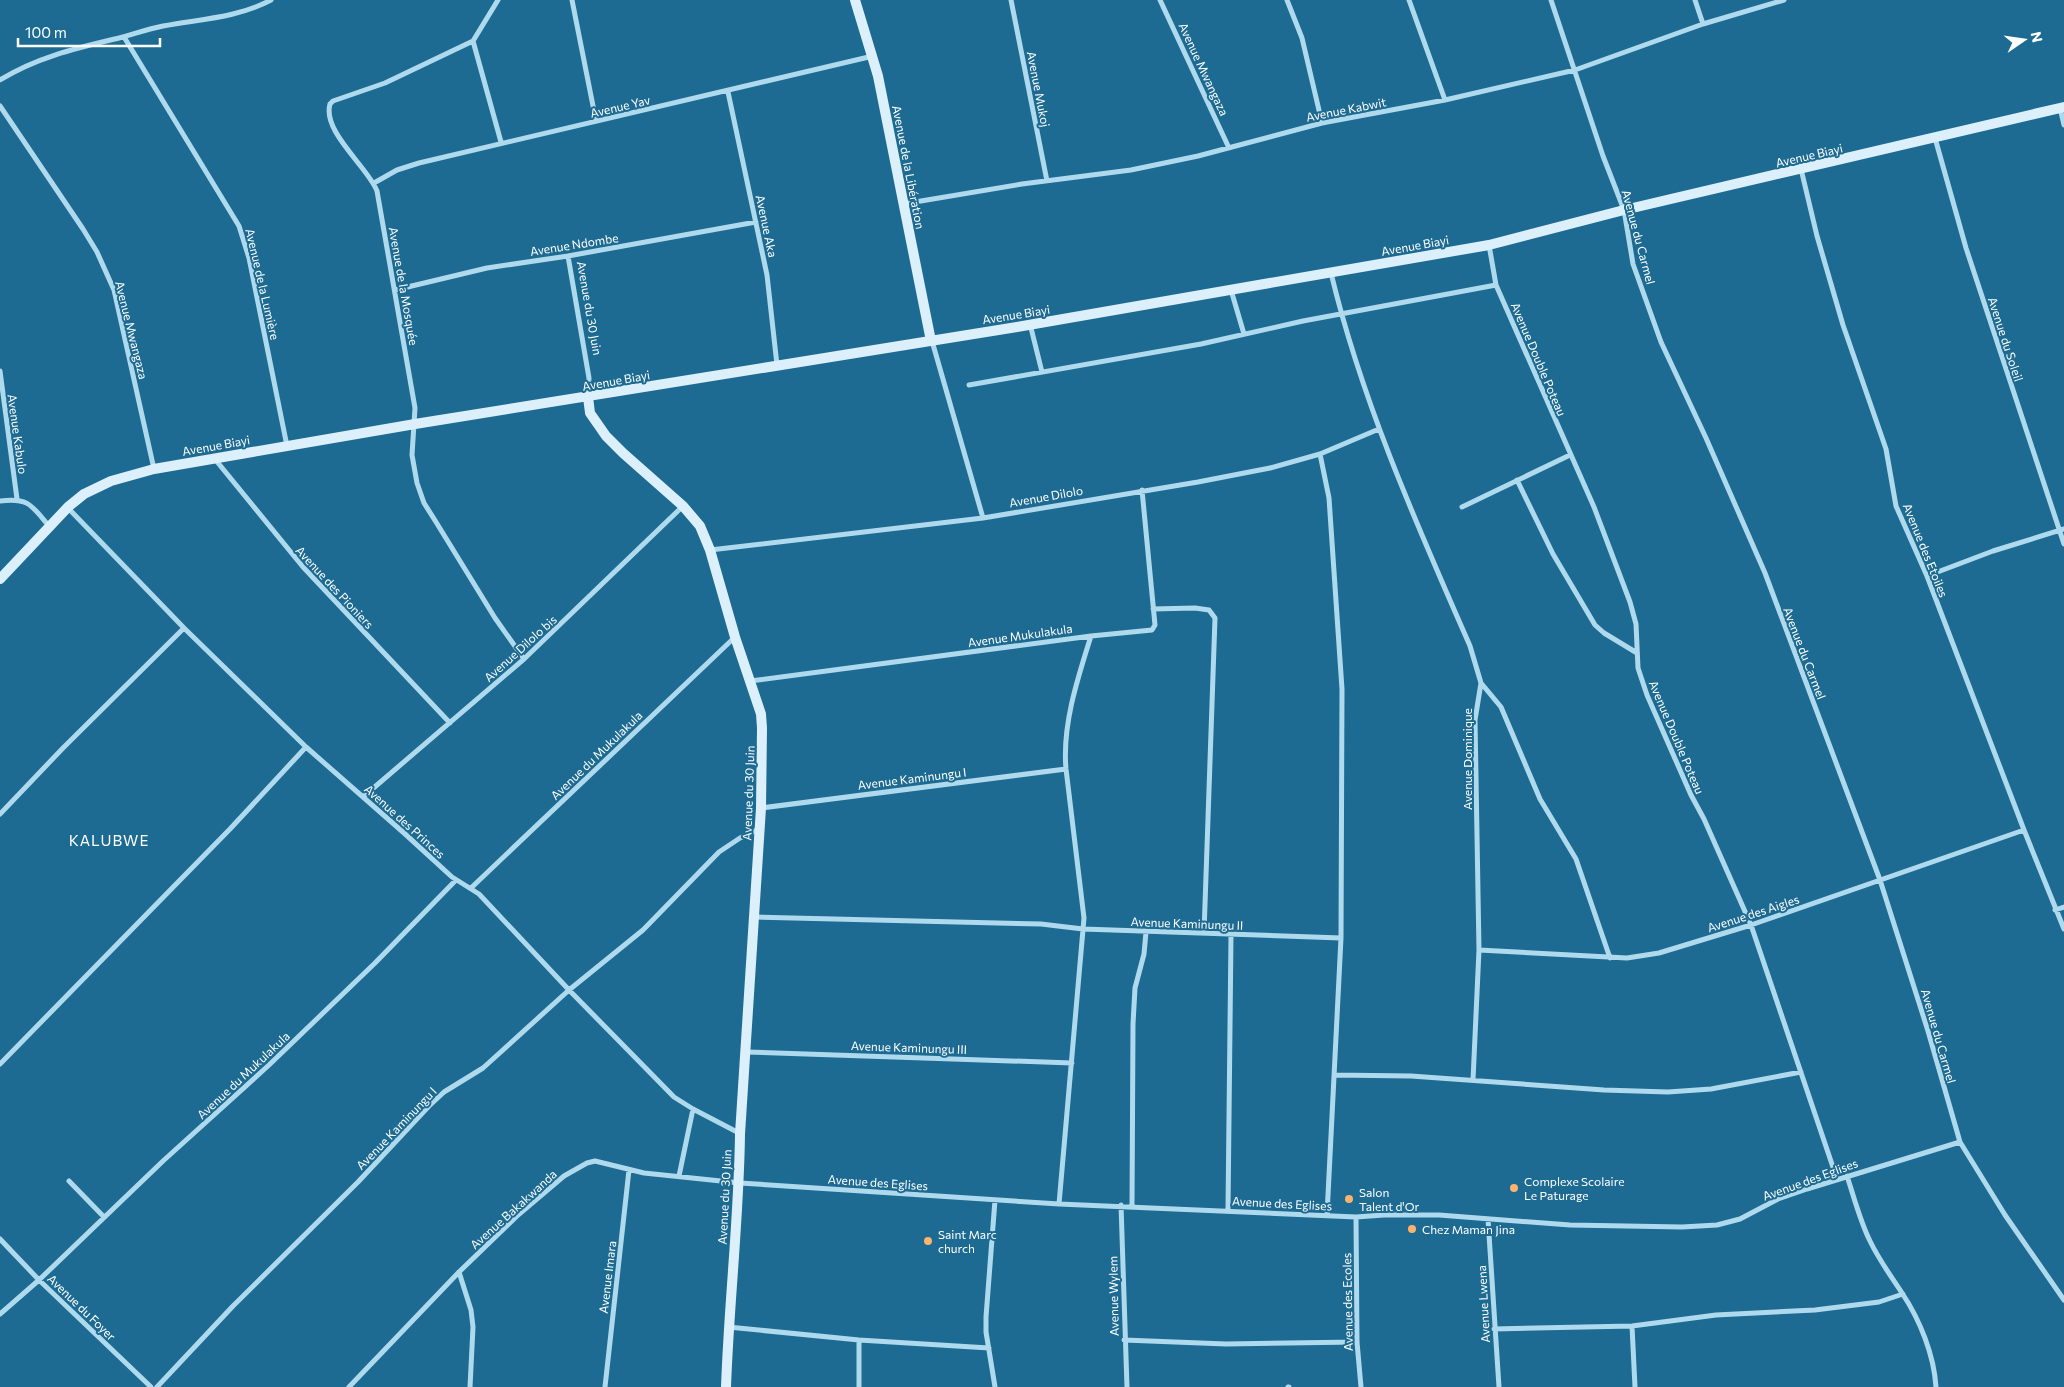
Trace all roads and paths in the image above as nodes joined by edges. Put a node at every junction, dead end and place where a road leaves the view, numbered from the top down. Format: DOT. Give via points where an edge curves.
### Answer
graph roads {
  1 [pos="271,0"];
  2 [pos="498,0"];
  3 [pos="572,0"];
  4 [pos="854,0"];
  5 [pos="1011,0"];
  6 [pos="1160,0"];
  7 [pos="1287,0"];
  8 [pos="1409,0"];
  9 [pos="1551,0"];
  10 [pos="1695,0"];
  11 [pos="1784,0"];
  12 [pos="1703,24"];
  13 [pos="124,37"];
  14 [pos="473,41"];
  15 [pos="873,56"];
  16 [pos="1575,70"];
  17 [pos="0,80"];
  18 [pos="728,92"];
  19 [pos="1445,100"];
  20 [pos="0,106"];
  21 [pos="2062,108"];
  22 [pos="596,121"];
  23 [pos="1322,123"];
  24 [pos="2064,125"];
  25 [pos="1935,138"];
  26 [pos="501,142"];
  27 [pos="1229,148"];
  28 [pos="1801,169"];
  29 [pos="1047,181"];
  30 [pos="374,183"];
  31 [pos="903,204"];
  32 [pos="1624,210"];
  33 [pos="756,222"];
  34 [pos="1489,245"];
  35 [pos="568,256"];
  36 [pos="1331,273"];
  37 [pos="1496,285"];
  38 [pos="395,290"];
  39 [pos="1231,290"];
  40 [pos="1341,314"];
  41 [pos="1030,324"];
  42 [pos="1244,334"];
  43 [pos="932,340"];
  44 [pos="778,365"];
  45 [pos="0,371"];
  46 [pos="1042,372"];
  47 [pos="969,385"];
  48 [pos="588,397"];
  49 [pos="414,424"];
  50 [pos="1379,429"];
  51 [pos="287,446"];
  52 [pos="1320,454"];
  53 [pos="1570,455"];
  54 [pos="214,458"];
  55 [pos="154,469"];
  56 [pos="1517,480"];
  57 [pos="1142,490"];
  58 [pos="17,499"];
  59 [pos="0,500"];
  60 [pos="683,506"];
  61 [pos="1462,506"];
  62 [pos="68,507"];
  63 [pos="983,518"];
  64 [pos="50,526"];
  65 [pos="2062,530"];
  66 [pos="2064,544"];
  67 [pos="710,550"];
  68 [pos="1927,576"];
  69 [pos="0,579"];
  70 [pos="1153,609"];
  71 [pos="184,628"];
  72 [pos="1091,636"];
  73 [pos="735,637"];
  74 [pos="1637,653"];
  75 [pos="524,659"];
  76 [pos="750,682"];
  77 [pos="1481,683"];
  78 [pos="450,722"];
  79 [pos="306,747"];
  80 [pos="1066,769"];
  81 [pos="363,797"];
  82 [pos="760,808"];
  83 [pos="0,814"];
  84 [pos="760,828"];
  85 [pos="2024,830"];
  86 [pos="456,880"];
  87 [pos="1880,880"];
  88 [pos="471,888"];
  89 [pos="2064,907"];
  90 [pos="2056,910"];
  91 [pos="754,917"];
  92 [pos="1751,926"];
  93 [pos="1084,929"];
  94 [pos="2064,929"];
  95 [pos="1146,932"];
  96 [pos="1204,934"];
  97 [pos="1231,935"];
  98 [pos="1341,938"];
  99 [pos="1479,950"];
  100 [pos="1610,958"];
  101 [pos="569,990"];
  102 [pos="746,1052"];
  103 [pos="1072,1063"];
  104 [pos="0,1064"];
  105 [pos="1802,1072"];
  106 [pos="1334,1075"];
  107 [pos="1473,1080"];
  108 [pos="693,1110"];
  109 [pos="740,1134"];
  110 [pos="1960,1142"];
  111 [pos="629,1170"];
  112 [pos="679,1176"];
  113 [pos="1847,1176"];
  114 [pos="1836,1179"];
  115 [pos="69,1181"];
  116 [pos="740,1182"];
  117 [pos="995,1200"];
  118 [pos="1059,1204"];
  119 [pos="1121,1205"];
  120 [pos="1132,1206"];
  121 [pos="1228,1210"];
  122 [pos="1327,1215"];
  123 [pos="104,1217"];
  124 [pos="1356,1217"];
  125 [pos="1488,1219"];
  126 [pos="0,1239"];
  127 [pos="459,1272"];
  128 [pos="39,1280"];
  129 [pos="1903,1294"];
  130 [pos="2064,1300"];
  131 [pos="0,1314"];
  132 [pos="1632,1326"];
  133 [pos="728,1327"];
  134 [pos="1494,1329"];
  135 [pos="859,1340"];
  136 [pos="1124,1340"];
  137 [pos="1358,1342"];
  138 [pos="988,1348"];
  139 [pos="151,1387"];
  140 [pos="157,1387"];
  141 [pos="349,1387"];
  142 [pos="470,1387"];
  143 [pos="605,1387"];
  144 [pos="726,1387"];
  145 [pos="860,1387"];
  146 [pos="995,1387"];
  147 [pos="1127,1387"];
  148 [pos="1361,1387"];
  149 [pos="1498,1387"];
  150 [pos="1635,1387"];
  151 [pos="1936,1387"];
  1 -- 13 [label="street" via="234,14 164,26"];
  2 -- 14 [label="street"];
  3 -- 22 [label="street"];
  4 -- 15 [label="street, Avenue de la Libération"];
  5 -- 29 [label="street, Avenue Mukoj"];
  6 -- 27 [label="street, Avenue Mwangaza"];
  7 -- 23 [label="street" via="1302,38"];
  8 -- 19 [label="street"];
  9 -- 16 [label="street, Avenue du Carmel"];
  10 -- 12 [label="street"];
  11 -- 12 [label="street, Avenue Kabwit"];
  12 -- 16 [label="street, Avenue Kabwit"];
  13 -- 17 [label="street" via="46,57"];
  13 -- 51 [label="street, Avenue de la Lumière" via="239,226 249,258"];
  14 -- 26 [label="street"];
  14 -- 30 [label="street, Avenue de la Mosquée" via="385,83 330,104 330,120 341,140"];
  15 -- 18 [label="street, Avenue Yav"];
  15 -- 31 [label="street, Avenue de la Libération"];
  16 -- 19 [label="street, Avenue Kabwit"];
  16 -- 32 [label="street, Avenue du Carmel"];
  18 -- 22 [label="street, Avenue Yav"];
  18 -- 33 [label="street, Avenue Aka"];
  19 -- 23 [label="street, Avenue Kabwit"];
  20 -- 55 [label="street, Avenue Mwangaza" via="83,229 114,290"];
  21 -- 24 [label="street"];
  21 -- 25 [label="street, Avenue Biayi"];
  22 -- 26 [label="street, Avenue Yav"];
  23 -- 27 [label="street, Avenue Kabwit"];
  25 -- 28 [label="street, Avenue Biayi"];
  25 -- 65 [label="street, Avenue du Soleil" via="1966,248"];
  26 -- 30 [label="street, Avenue Yav" via="398,170"];
  27 -- 29 [label="street, Avenue Kabwit" via="1131,170"];
  28 -- 32 [label="street, Avenue Biayi"];
  28 -- 68 [label="street, Avenue des Etoiles" via="1843,325 1886,449 1896,506"];
  29 -- 31 [label="street, Avenue Kabwit"];
  30 -- 38 [label="street, Avenue de la Mosquée"];
  31 -- 43 [label="street, Avenue de la Libération"];
  32 -- 34 [label="street, Avenue Biayi"];
  32 -- 87 [label="street, Avenue du Carmel" via="1633,264 1661,342 1765,573"];
  33 -- 35 [label="street, Avenue Ndombe"];
  33 -- 44 [label="street, Avenue Aka"];
  34 -- 36 [label="street, Avenue Biayi"];
  34 -- 37 [label="street, Avenue Double Poteau"];
  35 -- 38 [label="street, Avenue Ndombe" via="487,268"];
  35 -- 48 [label="street, Avenue du 30 Juin" via="589,378"];
  36 -- 39 [label="street, Avenue Biayi"];
  36 -- 40 [label="street, Avenue Dominique"];
  37 -- 40 [label="street"];
  37 -- 53 [label="street, Avenue Double Poteau"];
  38 -- 49 [label="street, Avenue de la Mosquée" via="415,408"];
  39 -- 41 [label="street, Avenue Biayi"];
  39 -- 42 [label="street"];
  40 -- 42 [label="street"];
  40 -- 50 [label="street, Avenue Dominique"];
  41 -- 43 [label="street, Avenue Biayi"];
  41 -- 46 [label="street"];
  42 -- 46 [label="street"];
  43 -- 44 [label="street, Avenue Biayi"];
  43 -- 63 [label="street"];
  44 -- 48 [label="street, Avenue Biayi"];
  45 -- 58 [label="street, Avenue Kabulo"];
  46 -- 47 [label="street"];
  48 -- 49 [label="street, Avenue Biayi"];
  48 -- 60 [label="street, Avenue du 30 Juin" via="590,412 606,436"];
  49 -- 51 [label="street, Avenue Biayi"];
  49 -- 75 [label="street, Avenue de la Mosquée" via="413,465 424,503"];
  50 -- 52 [label="street, Avenue Dilolo"];
  50 -- 77 [label="street, Avenue Dominique" via="1470,646"];
  51 -- 54 [label="street, Avenue Biayi"];
  52 -- 57 [label="street, Avenue Dilolo" via="1246,473"];
  52 -- 98 [label="street" via="1329,498 1343,705"];
  53 -- 56 [label="street"];
  53 -- 74 [label="street, Avenue Double Poteau" via="1594,507 1630,602 1636,624"];
  54 -- 55 [label="street, Avenue Biayi"];
  54 -- 78 [label="street, Avenue des Pioniers" via="303,568"];
  55 -- 62 [label="street, Avenue Biayi" via="99,486"];
  56 -- 61 [label="street"];
  56 -- 74 [label="street" via="1595,625"];
  57 -- 63 [label="street, Avenue Dilolo"];
  57 -- 70 [label="street, Avenue Mukulakula"];
  58 -- 59 [label="street"];
  58 -- 64 [label="street" via="32,507"];
  60 -- 67 [label="street, Avenue du 30 Juin" via="700,526"];
  60 -- 75 [label="street, Avenue Dilolo bis"];
  62 -- 64 [label="street, Avenue Biayi"];
  62 -- 71 [label="street, Avenue des Princes"];
  63 -- 67 [label="street, Avenue Dilolo"];
  64 -- 69 [label="street, Avenue Biayi"];
  65 -- 66 [label="street, Avenue du Soleil"];
  65 -- 68 [label="street"];
  67 -- 73 [label="street, Avenue du 30 Juin"];
  68 -- 85 [label="street, Avenue des Etoiles"];
  70 -- 72 [label="street, Avenue Mukulakula" via="1155,625 1152,630"];
  70 -- 96 [label="street" via="1210,610 1215,618"];
  71 -- 79 [label="street, Avenue des Princes"];
  71 -- 83 [label="street"];
  72 -- 76 [label="street, Avenue Mukulakula"];
  72 -- 80 [label="street" via="1066,734"];
  73 -- 76 [label="street, Avenue du 30 Juin"];
  73 -- 88 [label="street, Avenue du Mukulakula"];
  74 -- 92 [label="street, Avenue Double Poteau" via="1638,668 1647,695"];
  75 -- 78 [label="street, Avenue Dilolo bis"];
  76 -- 82 [label="street, Avenue du 30 Juin" via="762,728"];
  77 -- 99 [label="street, Avenue Dominique" via="1475,720"];
  77 -- 100 [label="street" via="1501,707 1540,799 1576,859"];
  78 -- 81 [label="street, Avenue Dilolo bis"];
  79 -- 81 [label="street, Avenue des Princes"];
  79 -- 104 [label="street"];
  80 -- 82 [label="street, Avenue Kaminungu I"];
  80 -- 93 [label="street"];
  81 -- 86 [label="street, Avenue des Princes"];
  82 -- 84 [label="street, Avenue du 30 Juin"];
  84 -- 91 [label="street, Avenue du 30 Juin"];
  84 -- 101 [label="street, Avenue Kaminungu I" via="719,852 643,930"];
  85 -- 87 [label="street, Avenue des Aigles"];
  85 -- 90 [label="street, Avenue des Etoiles"];
  86 -- 88 [label="street, Avenue des Princes"];
  86 -- 123 [label="street, Avenue du Mukulakula" via="269,1065"];
  87 -- 92 [label="street, Avenue des Aigles"];
  87 -- 110 [label="street, Avenue du Carmel"];
  88 -- 101 [label="street, Avenue des Princes"];
  89 -- 90 [label="street"];
  90 -- 94 [label="street, Avenue des Etoiles"];
  91 -- 93 [label="street, Avenue Kaminungu II" via="1041,924"];
  91 -- 102 [label="street, Avenue du 30 Juin"];
  92 -- 100 [label="street, Avenue des Aigles" via="1642,957"];
  92 -- 105 [label="street, Avenue Double Poteau"];
  93 -- 95 [label="street, Avenue Kaminungu II"];
  93 -- 103 [label="street"];
  95 -- 96 [label="street, Avenue Kaminungu II"];
  95 -- 120 [label="street" via="1135,988 1133,1024"];
  96 -- 97 [label="street, Avenue Kaminungu II"];
  97 -- 98 [label="street, Avenue Kaminungu II"];
  97 -- 121 [label="street"];
  98 -- 106 [label="street"];
  99 -- 100 [label="street, Avenue des Aigles"];
  99 -- 107 [label="street, Avenue Dominique"];
  101 -- 108 [label="street, Avenue des Princes" via="674,1097"];
  101 -- 140 [label="street, Avenue Kaminungu I" via="484,1068 444,1092 428,1106"];
  102 -- 103 [label="street, Avenue Kaminungu III"];
  102 -- 109 [label="street, Avenue du 30 Juin"];
  103 -- 118 [label="street"];
  105 -- 107 [label="street" via="1711,1089 1668,1092"];
  105 -- 114 [label="street, Avenue Double Poteau"];
  106 -- 107 [label="street"];
  106 -- 122 [label="street"];
  108 -- 109 [label="street, Avenue des Princes"];
  108 -- 112 [label="street"];
  109 -- 116 [label="street, Avenue du 30 Juin"];
  110 -- 113 [label="street, Avenue des Eglises"];
  110 -- 130 [label="street, Avenue du Carmel"];
  111 -- 112 [label="street, Avenue Bakakwanda"];
  111 -- 127 [label="street, Avenue Bakakwanda" via="595,1161 571,1172 518,1215"];
  111 -- 143 [label="street, Avenue Imara"];
  112 -- 116 [label="street, Avenue Bakakwanda"];
  113 -- 114 [label="street, Avenue des Eglises"];
  113 -- 129 [label="street" via="1869,1239"];
  114 -- 125 [label="street, Avenue des Eglises" via="1778,1199 1740,1219 1717,1225 1562,1225"];
  115 -- 123 [label="street"];
  116 -- 117 [label="street, Avenue des Eglises"];
  116 -- 133 [label="street, Avenue du 30 Juin"];
  117 -- 118 [label="street, Avenue des Eglises"];
  117 -- 138 [label="street" via="986,1317"];
  118 -- 119 [label="street, Avenue des Eglises"];
  119 -- 120 [label="street, Avenue des Eglises"];
  119 -- 136 [label="street, Avenue Wylem"];
  120 -- 121 [label="street, Avenue des Eglises"];
  121 -- 122 [label="street, Avenue des Eglises"];
  122 -- 124 [label="street, Avenue des Eglises"];
  123 -- 128 [label="street, Avenue du Mukulakula"];
  124 -- 125 [label="street, Avenue des Eglises" via="1430,1215"];
  124 -- 137 [label="street, Avenue des Ecoles"];
  125 -- 134 [label="street, Avenue Lwena"];
  126 -- 128 [label="street, Avenue du Foyer"];
  127 -- 141 [label="street, Avenue Bakakwanda"];
  127 -- 142 [label="street" via="474,1327"];
  128 -- 131 [label="street, Avenue du Mukulakula"];
  128 -- 139 [label="street, Avenue du Foyer"];
  129 -- 132 [label="street" via="1879,1302 1815,1310 1716,1314"];
  129 -- 151 [label="street" via="1922,1332"];
  132 -- 134 [label="street"];
  132 -- 150 [label="street"];
  133 -- 135 [label="street"];
  133 -- 144 [label="street, Avenue du 30 Juin"];
  134 -- 149 [label="street, Avenue Lwena"];
  135 -- 138 [label="street"];
  135 -- 145 [label="street"];
  136 -- 137 [label="street" via="1226,1344"];
  136 -- 147 [label="street, Avenue Wylem"];
  137 -- 148 [label="street, Avenue des Ecoles"];
  138 -- 146 [label="street"];
}
